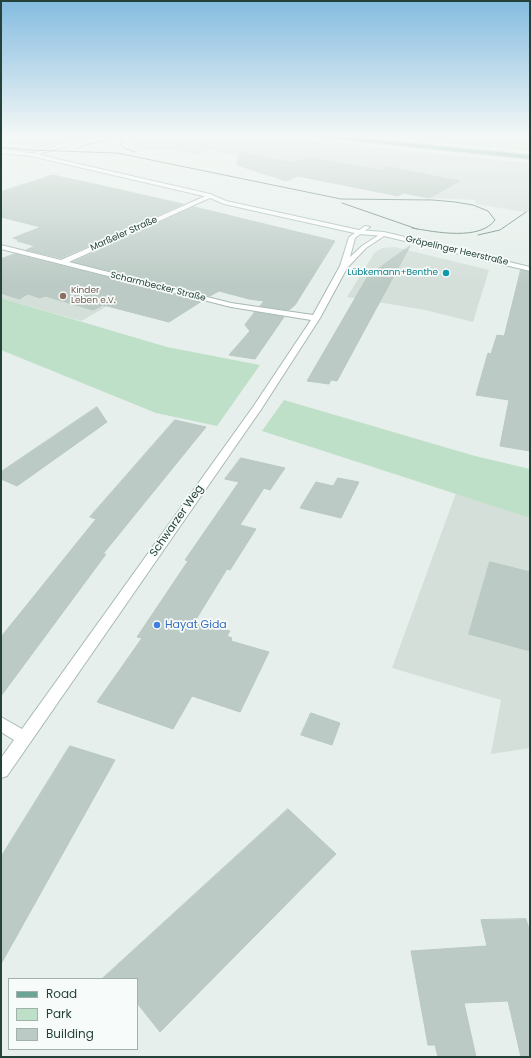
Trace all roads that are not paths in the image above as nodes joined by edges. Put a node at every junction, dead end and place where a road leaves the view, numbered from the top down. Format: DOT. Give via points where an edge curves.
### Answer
graph roads {
  1 [pos="157,184"];
  2 [pos="213,197"];
  3 [pos="367,227"];
  4 [pos="359,232"];
  5 [pos="384,234"];
  6 [pos="1,247"];
  7 [pos="61,263"];
  8 [pos="344,266"];
  9 [pos="530,269"];
  10 [pos="316,318"];
  11 [pos="1,724"];
  12 [pos="23,738"];
  13 [pos="1,771"];
  1 -- 2 [label="street, Gröpelinger Heerstraße"];
  2 -- 3 [label="street, Gröpelinger Heerstraße" via="233,198"];
  2 -- 4 [label="street, Gröpelinger Heerstraße" via="224,202"];
  2 -- 7 [label="street, Marßeler Straße"];
  3 -- 4 [label="street, Schwarzer Weg"];
  3 -- 5 [label="street, Gröpelinger Heerstraße"];
  4 -- 5 [label="street, Gröpelinger Heerstraße"];
  4 -- 8 [label="street, Schwarzer Weg" via="352,237"];
  5 -- 8 [label="street, Schwarzer Weg" via="364,247"];
  5 -- 9 [label="street, Gröpelinger Heerstraße"];
  6 -- 7 [label="street, Scharmbecker Straße"];
  7 -- 10 [label="street, Scharmbecker Straße" via="210,300"];
  8 -- 10 [label="street, Schwarzer Weg"];
  10 -- 12 [label="street, Schwarzer Weg" via="257,408"];
  11 -- 12 [label="street"];
  12 -- 13 [label="street, Schwarzer Weg"];
}
